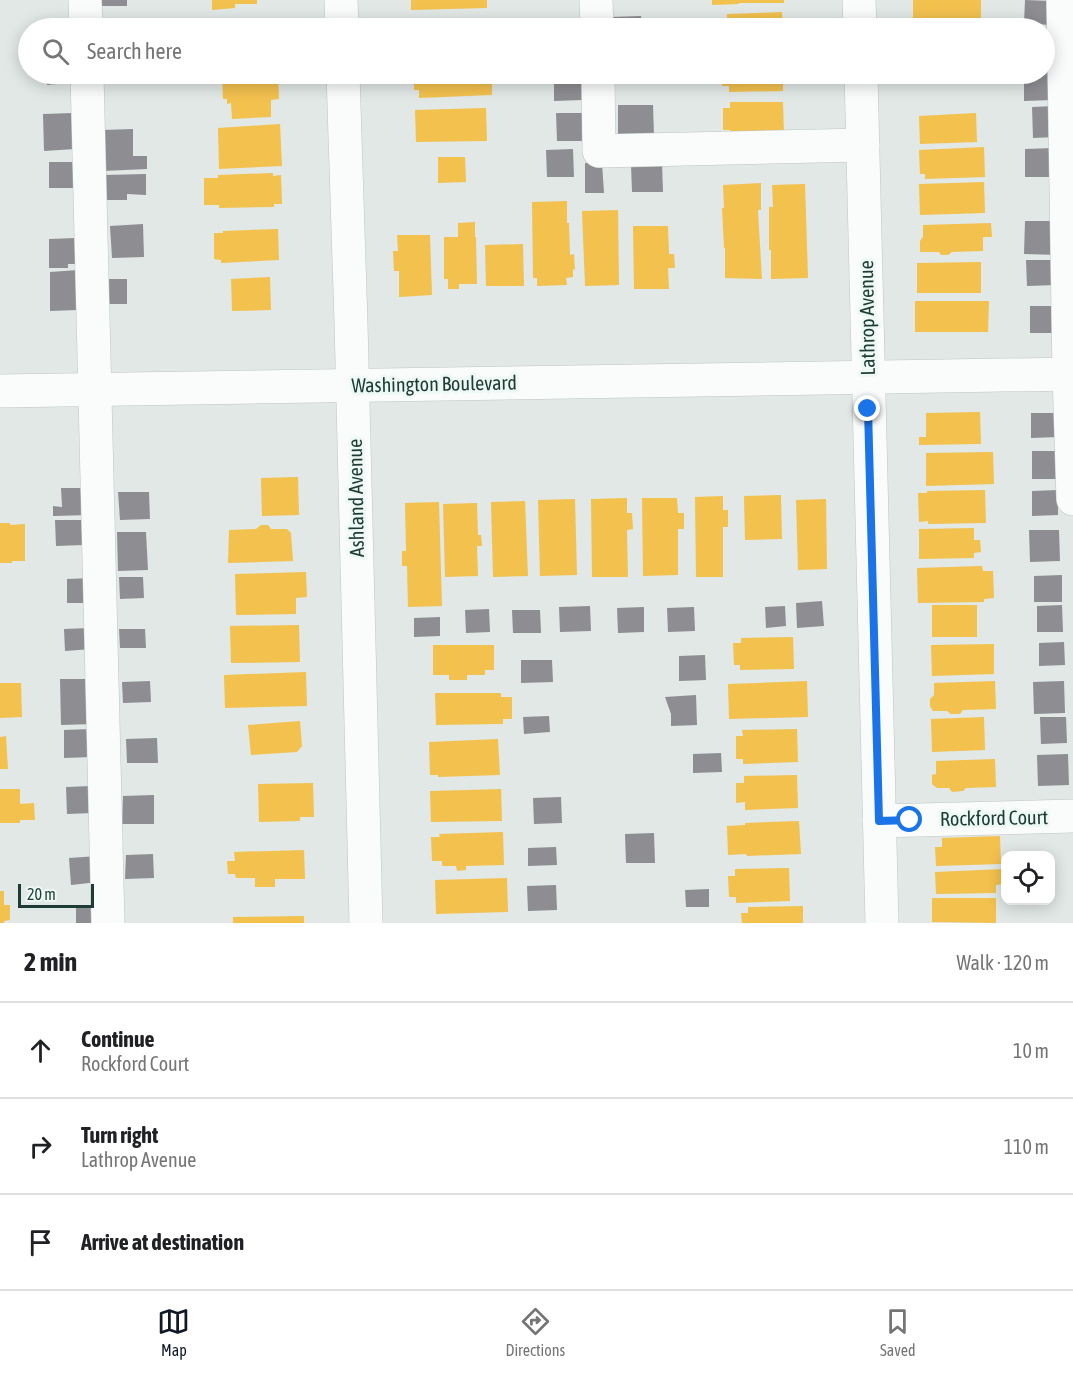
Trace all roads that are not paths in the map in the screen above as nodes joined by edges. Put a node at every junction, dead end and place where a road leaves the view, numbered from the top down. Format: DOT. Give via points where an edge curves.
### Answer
graph roads {
  1 [pos="85,0"];
  2 [pos="341,0"];
  3 [pos="596,0"];
  4 [pos="859,0"];
  5 [pos="1063,0"];
  6 [pos="86,18"];
  7 [pos="342,18"];
  8 [pos="597,18"];
  9 [pos="860,18"];
  10 [pos="87,84"];
  11 [pos="343,84"];
  12 [pos="598,84"];
  13 [pos="861,84"];
  14 [pos="862,145"];
  15 [pos="1071,374"];
  16 [pos="868,377"];
  17 [pos="353,386"];
  18 [pos="94,389"];
  19 [pos="0,390"];
  20 [pos="1073,499"];
  21 [pos="1073,816"];
  22 [pos="879,821"];
  23 [pos="108,923"];
  24 [pos="366,923"];
  25 [pos="882,923"];
  1 -- 6 [label="street"];
  2 -- 7 [label="street"];
  3 -- 8 [label="street"];
  4 -- 9 [label="street"];
  5 -- 15 [label="street"];
  10 -- 18 [label="street"];
  11 -- 17 [label="street, Ashland Avenue"];
  12 -- 14 [label="street" via="599,151"];
  13 -- 14 [label="street, Lathrop Avenue"];
  14 -- 16 [label="street, Lathrop Avenue"];
  15 -- 16 [label="street, Washington Boulevard"];
  15 -- 20 [label="street"];
  16 -- 17 [label="street, Washington Boulevard"];
  16 -- 22 [label="street, Lathrop Avenue"];
  17 -- 18 [label="street, Washington Boulevard"];
  17 -- 24 [label="street, Ashland Avenue"];
  18 -- 19 [label="street, Washington Boulevard"];
  18 -- 23 [label="street"];
  21 -- 22 [label="street, Rockford Court"];
  22 -- 25 [label="street, Lathrop Avenue"];
}
